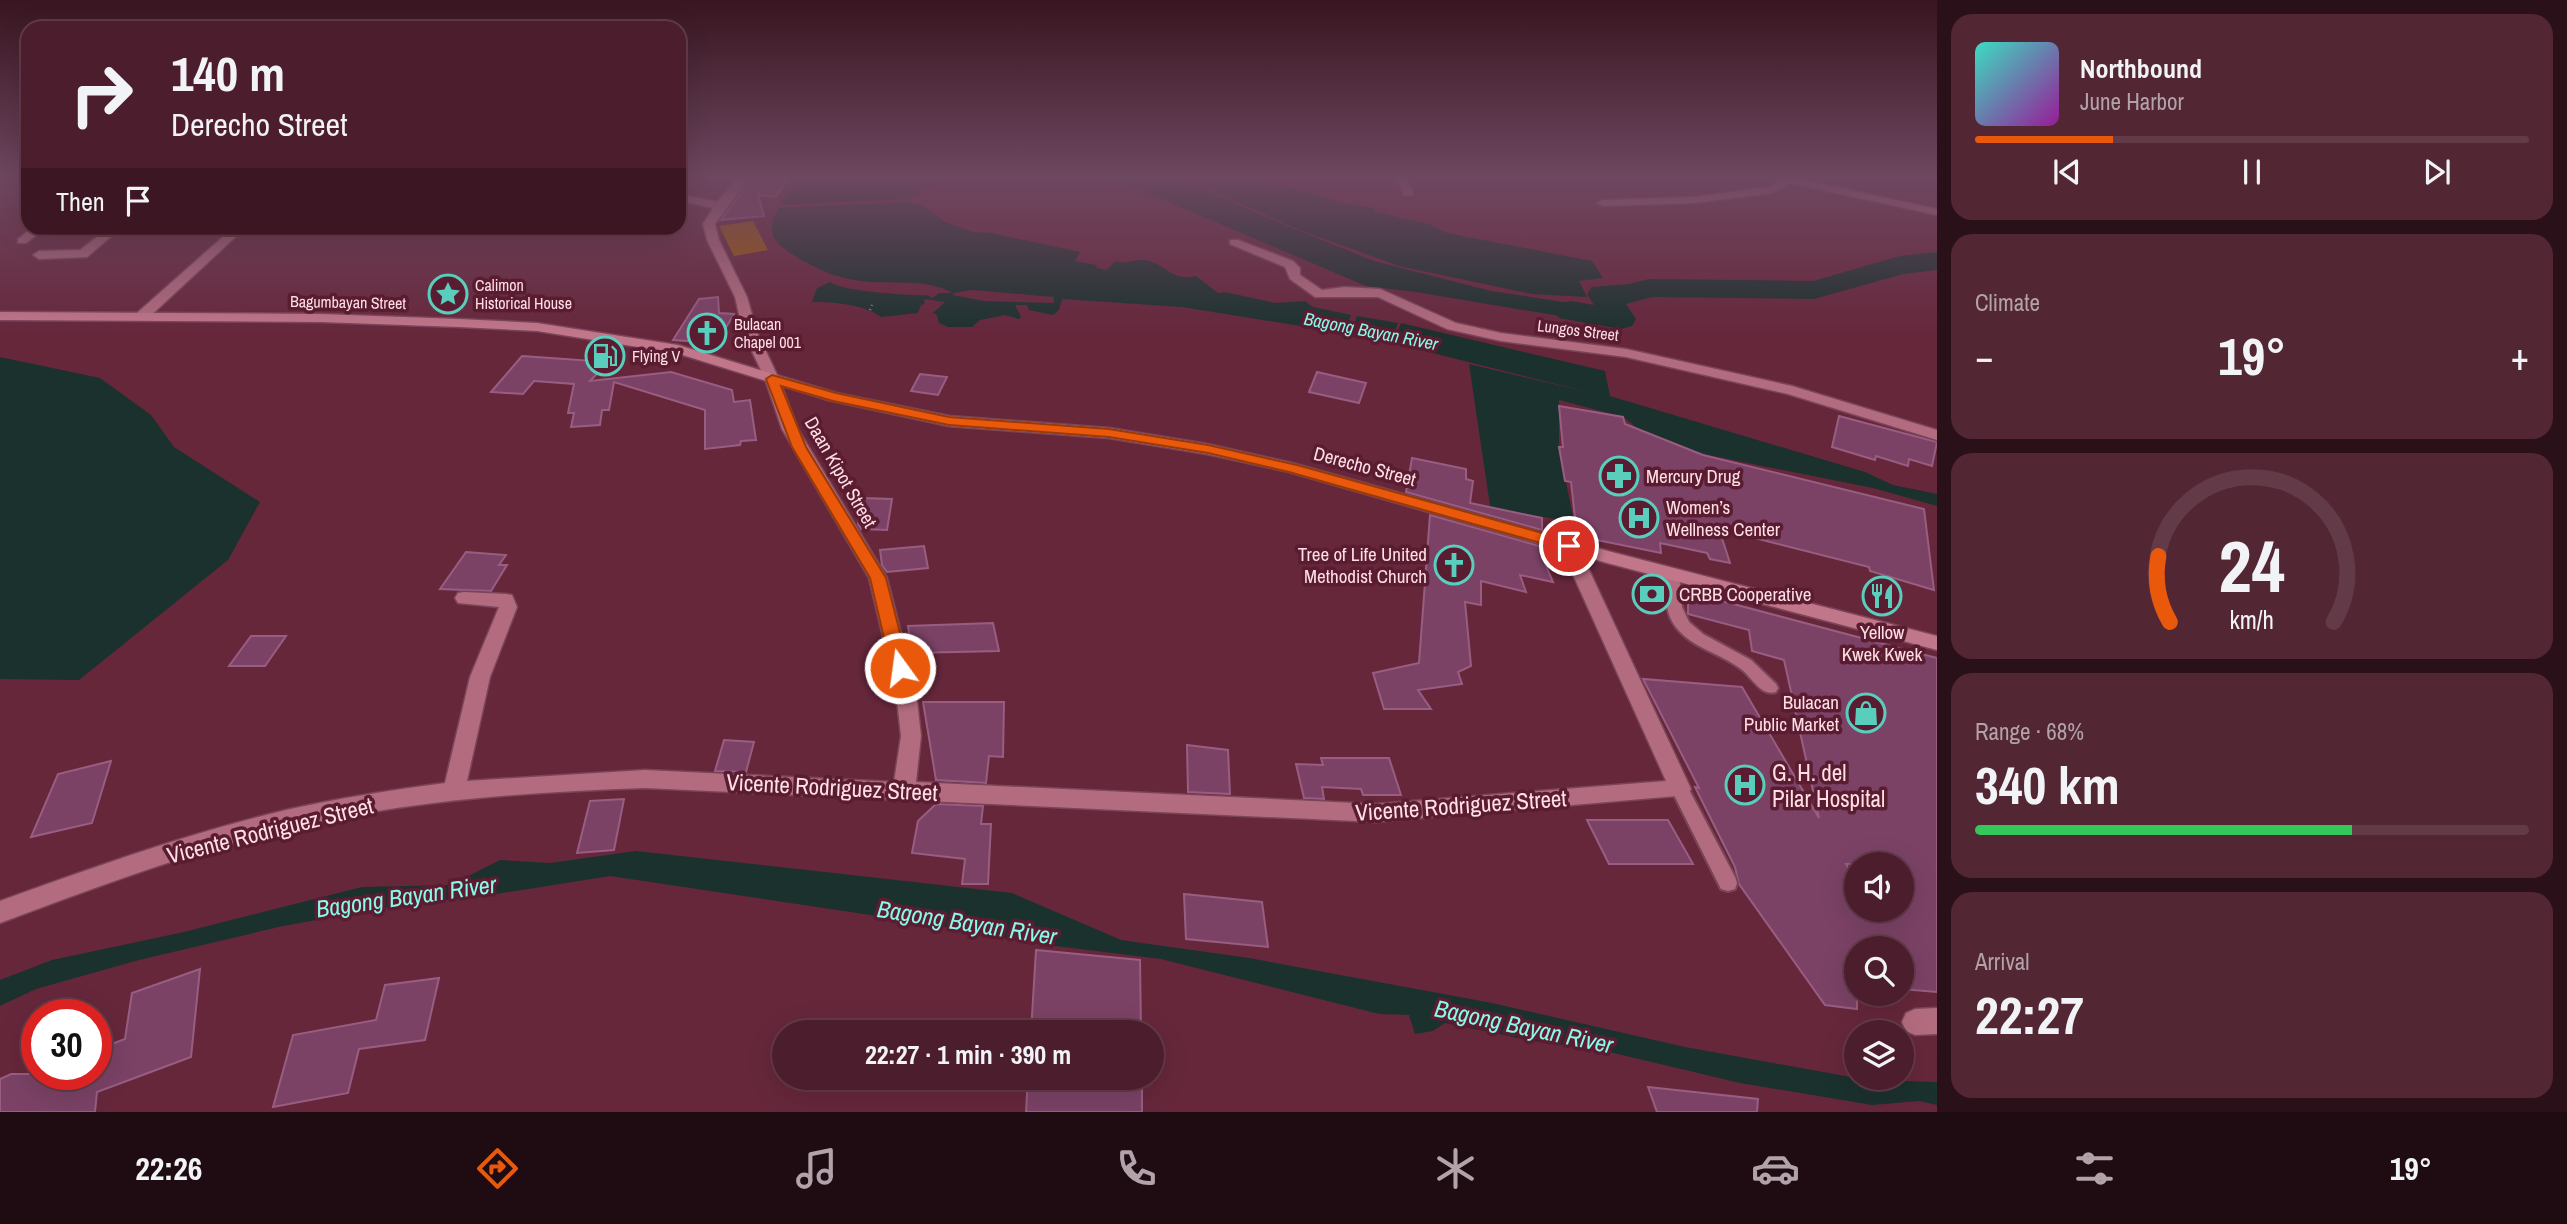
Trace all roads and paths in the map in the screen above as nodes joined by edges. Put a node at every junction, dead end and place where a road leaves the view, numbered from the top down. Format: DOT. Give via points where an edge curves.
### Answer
graph roads {
  1 [pos="710,230"];
  2 [pos="30,235"];
  3 [pos="106,235"];
  4 [pos="231,235"];
  5 [pos="22,241"];
  6 [pos="1234,242"];
  7 [pos="39,255"];
  8 [pos="873,302"];
  9 [pos="870,310"];
  10 [pos="0,316"];
  11 [pos="142,316"];
  12 [pos="772,379"];
  13 [pos="1937,435"];
  14 [pos="1569,546"];
  15 [pos="1672,574"];
  16 [pos="464,598"];
  17 [pos="1937,643"];
  18 [pos="1770,688"];
  19 [pos="1680,789"];
  20 [pos="904,790"];
  21 [pos="454,791"];
  22 [pos="1728,883"];
  23 [pos="0,912"];
  1 -- 12 [label="street, Daan Kipot Street"];
  2 -- 5 [label="street"];
  3 -- 7 [label="street" via="83,254"];
  4 -- 11 [label="street"];
  6 -- 13 [label="street, Lungos Street" via="1289,264 1294,276 1319,294 1380,293 1452,326 1626,353 1792,390"];
  8 -- 9 [label="path"];
  10 -- 11 [label="main road, Bagumbayan Street"];
  11 -- 12 [label="main road, Bagumbayan Street" via="537,327 678,349"];
  12 -- 14 [label="main road, Derecho Street" via="949,421 1109,433 1208,449"];
  12 -- 20 [label="street, Daan Kipot Street" via="799,447 878,578 906,692 911,736"];
  14 -- 15 [label="main road, Derecho Street"];
  14 -- 19 [label="street"];
  15 -- 17 [label="main road, Derecho Street"];
  15 -- 18 [label="lane" via="1674,606 1688,630 1741,661"];
  16 -- 21 [label="street" via="498,598 506,600 508,607 480,677"];
  19 -- 20 [label="street, Vicente Rodriguez Street" via="1376,814"];
  19 -- 22 [label="lane"];
  20 -- 21 [label="street, Vicente Rodriguez Street" via="645,779 539,782"];
  21 -- 23 [label="street, Vicente Rodriguez Street" via="327,810 206,842"];
}
